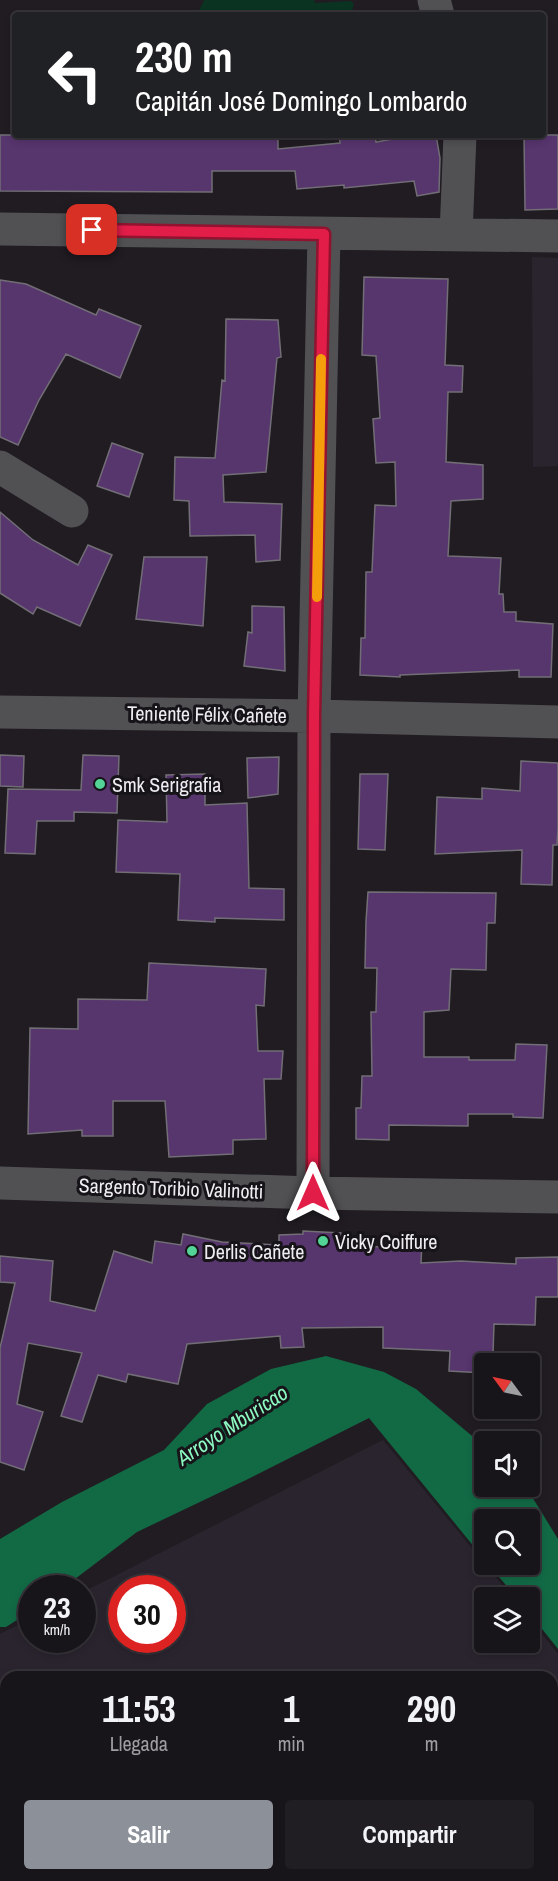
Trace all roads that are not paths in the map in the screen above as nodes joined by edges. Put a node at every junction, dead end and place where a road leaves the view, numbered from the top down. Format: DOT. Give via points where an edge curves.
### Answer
graph roads {
  1 [pos="460,138"];
  2 [pos="0,229"];
  3 [pos="324,234"];
  4 [pos="456,235"];
  5 [pos="558,236"];
  6 [pos="0,467"];
  7 [pos="72,511"];
  8 [pos="0,712"];
  9 [pos="314,716"];
  10 [pos="558,722"];
  11 [pos="0,1183"];
  12 [pos="313,1193"];
  13 [pos="558,1197"];
  1 -- 4 [label="street"];
  2 -- 3 [label="street"];
  3 -- 4 [label="street"];
  3 -- 9 [label="street"];
  4 -- 5 [label="street"];
  6 -- 7 [label="street"];
  8 -- 9 [label="street, Teniente Félix Cañete"];
  9 -- 10 [label="street, Teniente Félix Cañete"];
  9 -- 12 [label="street"];
  11 -- 12 [label="street, Sargento Toribio Valinotti"];
  12 -- 13 [label="street, Sargento Toribio Valinotti"];
}
